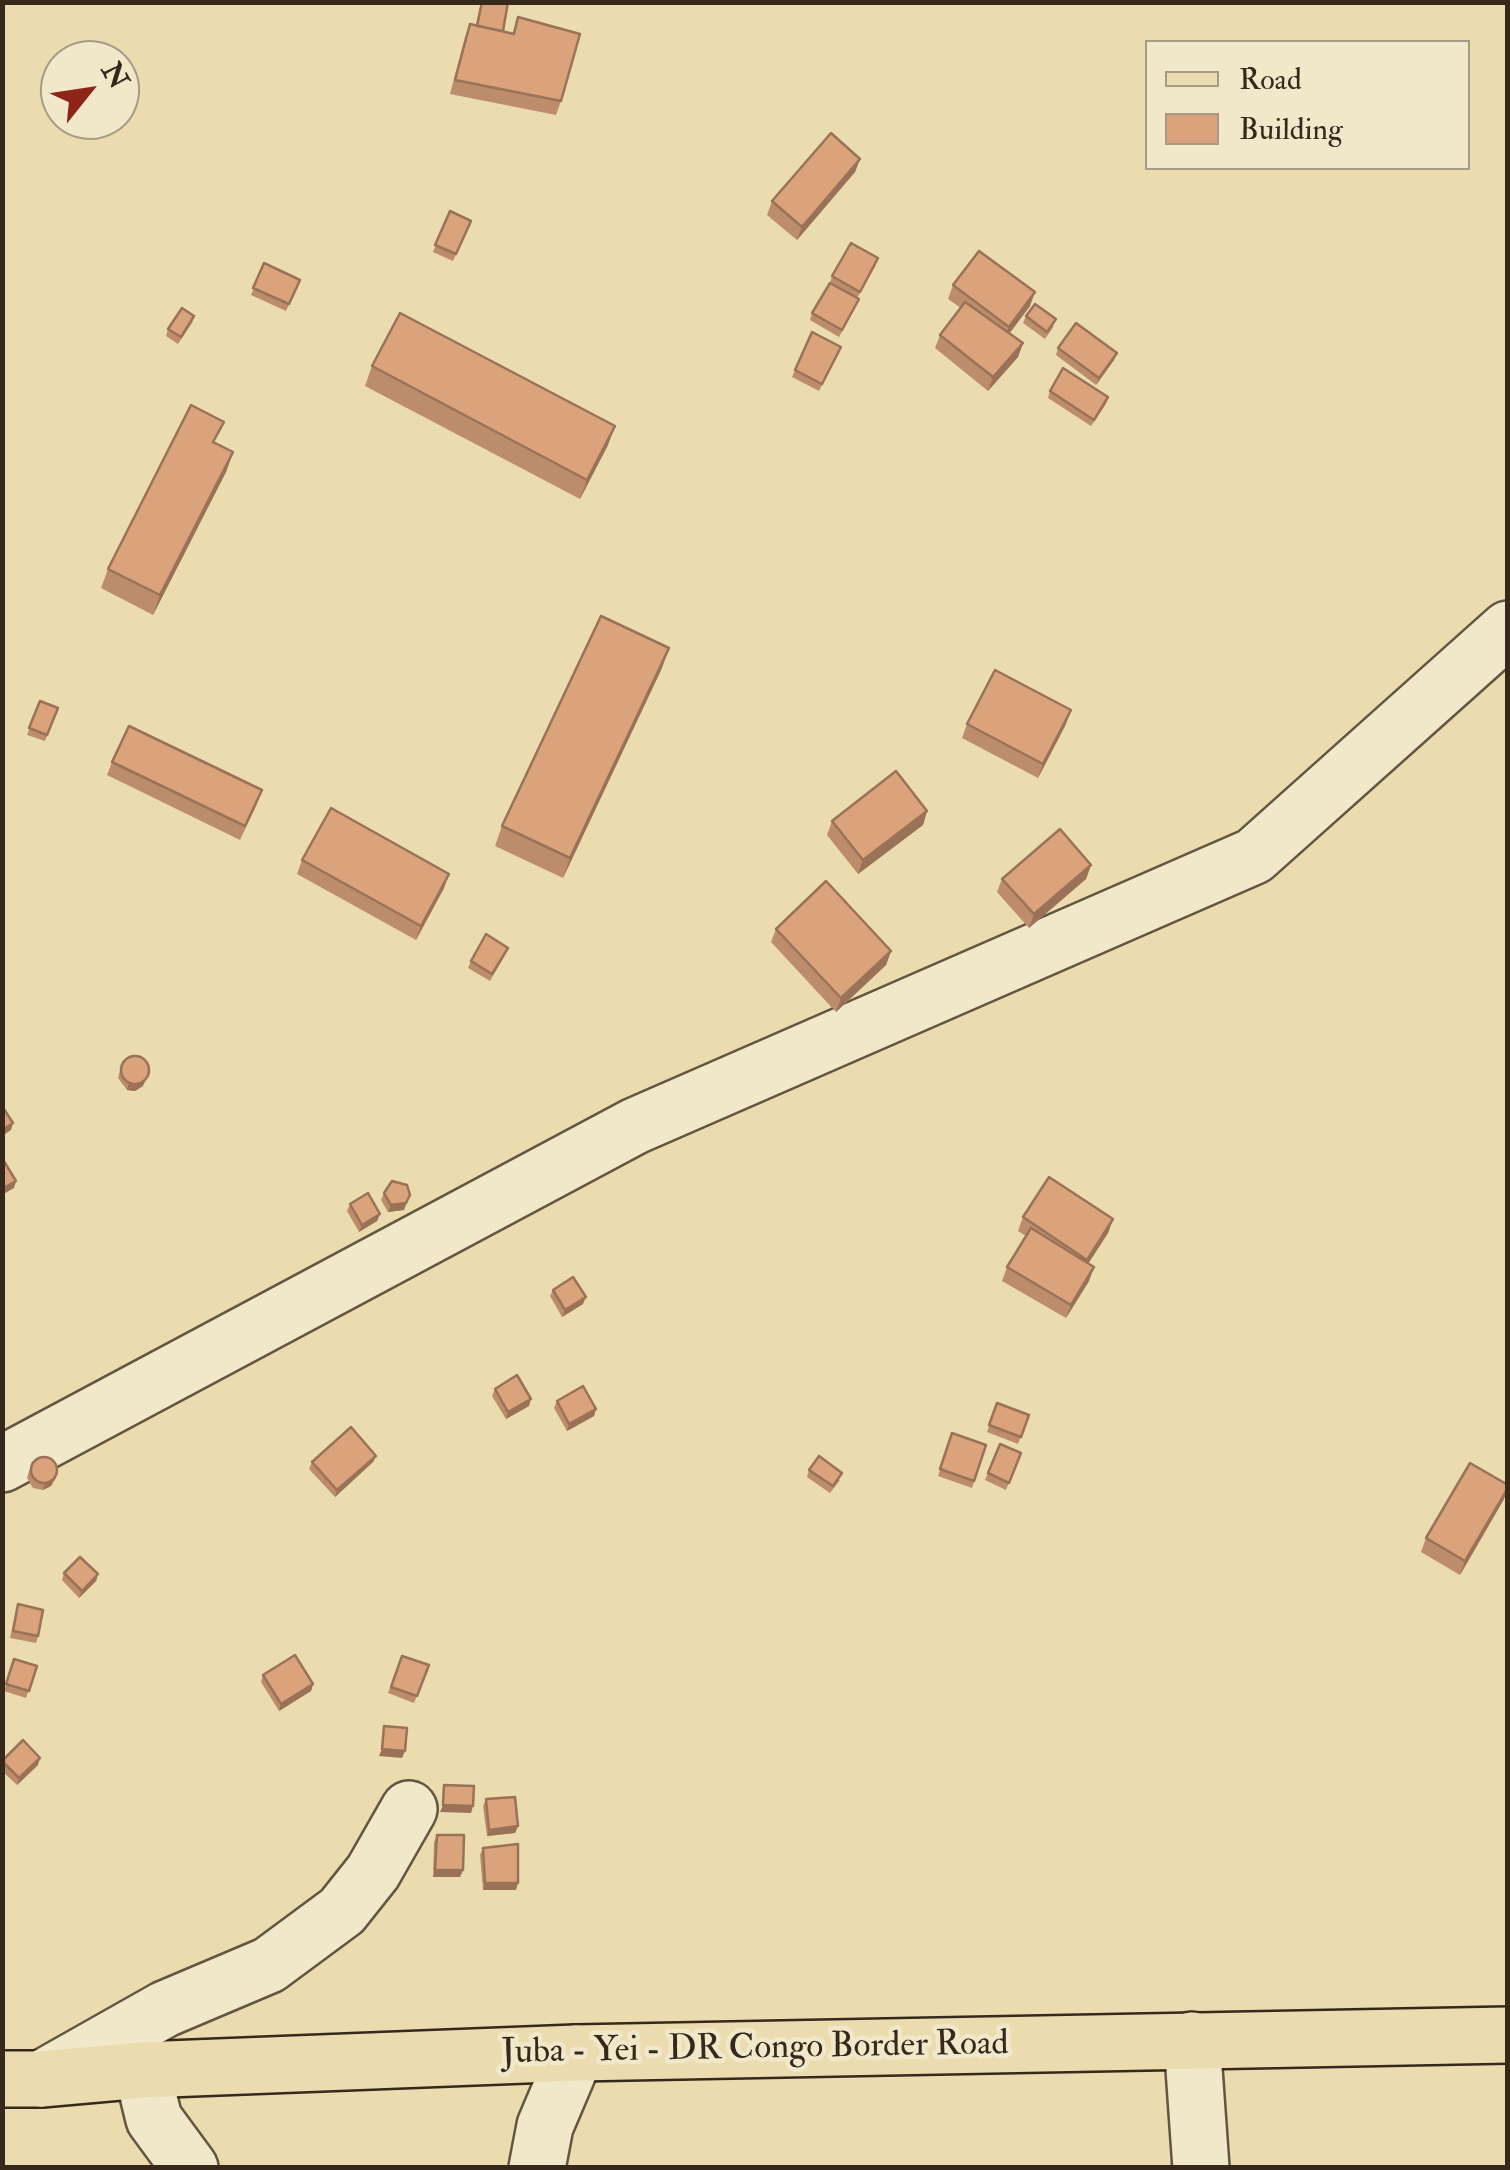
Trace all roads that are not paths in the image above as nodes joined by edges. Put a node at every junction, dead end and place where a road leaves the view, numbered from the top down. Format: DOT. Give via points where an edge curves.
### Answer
graph roads {
  1 [pos="1508,629"];
  2 [pos="2,1464"];
  3 [pos="409,1809"];
  4 [pos="1508,2034"];
  5 [pos="1192,2040"];
  6 [pos="576,2053"];
  7 [pos="142,2070"];
  8 [pos="22,2079"];
  9 [pos="190,2168"];
  10 [pos="537,2168"];
  11 [pos="1202,2168"];
  1 -- 2 [label="street" via="1254,856 635,1126"];
  3 -- 8 [label="street" via="342,1911 268,1965"];
  4 -- 5 [label="main road, Juba - Yei - DR Congo Border Road"];
  5 -- 6 [label="main road, Juba - Yei - DR Congo Border Road"];
  5 -- 11 [label="street"];
  6 -- 7 [label="main road, Juba - Yei - DR Congo Border Road"];
  6 -- 10 [label="street" via="545,2126"];
  7 -- 8 [label="main road, Juba - Yei - DR Congo Border Road"];
  7 -- 9 [label="street" via="154,2119"];
}
